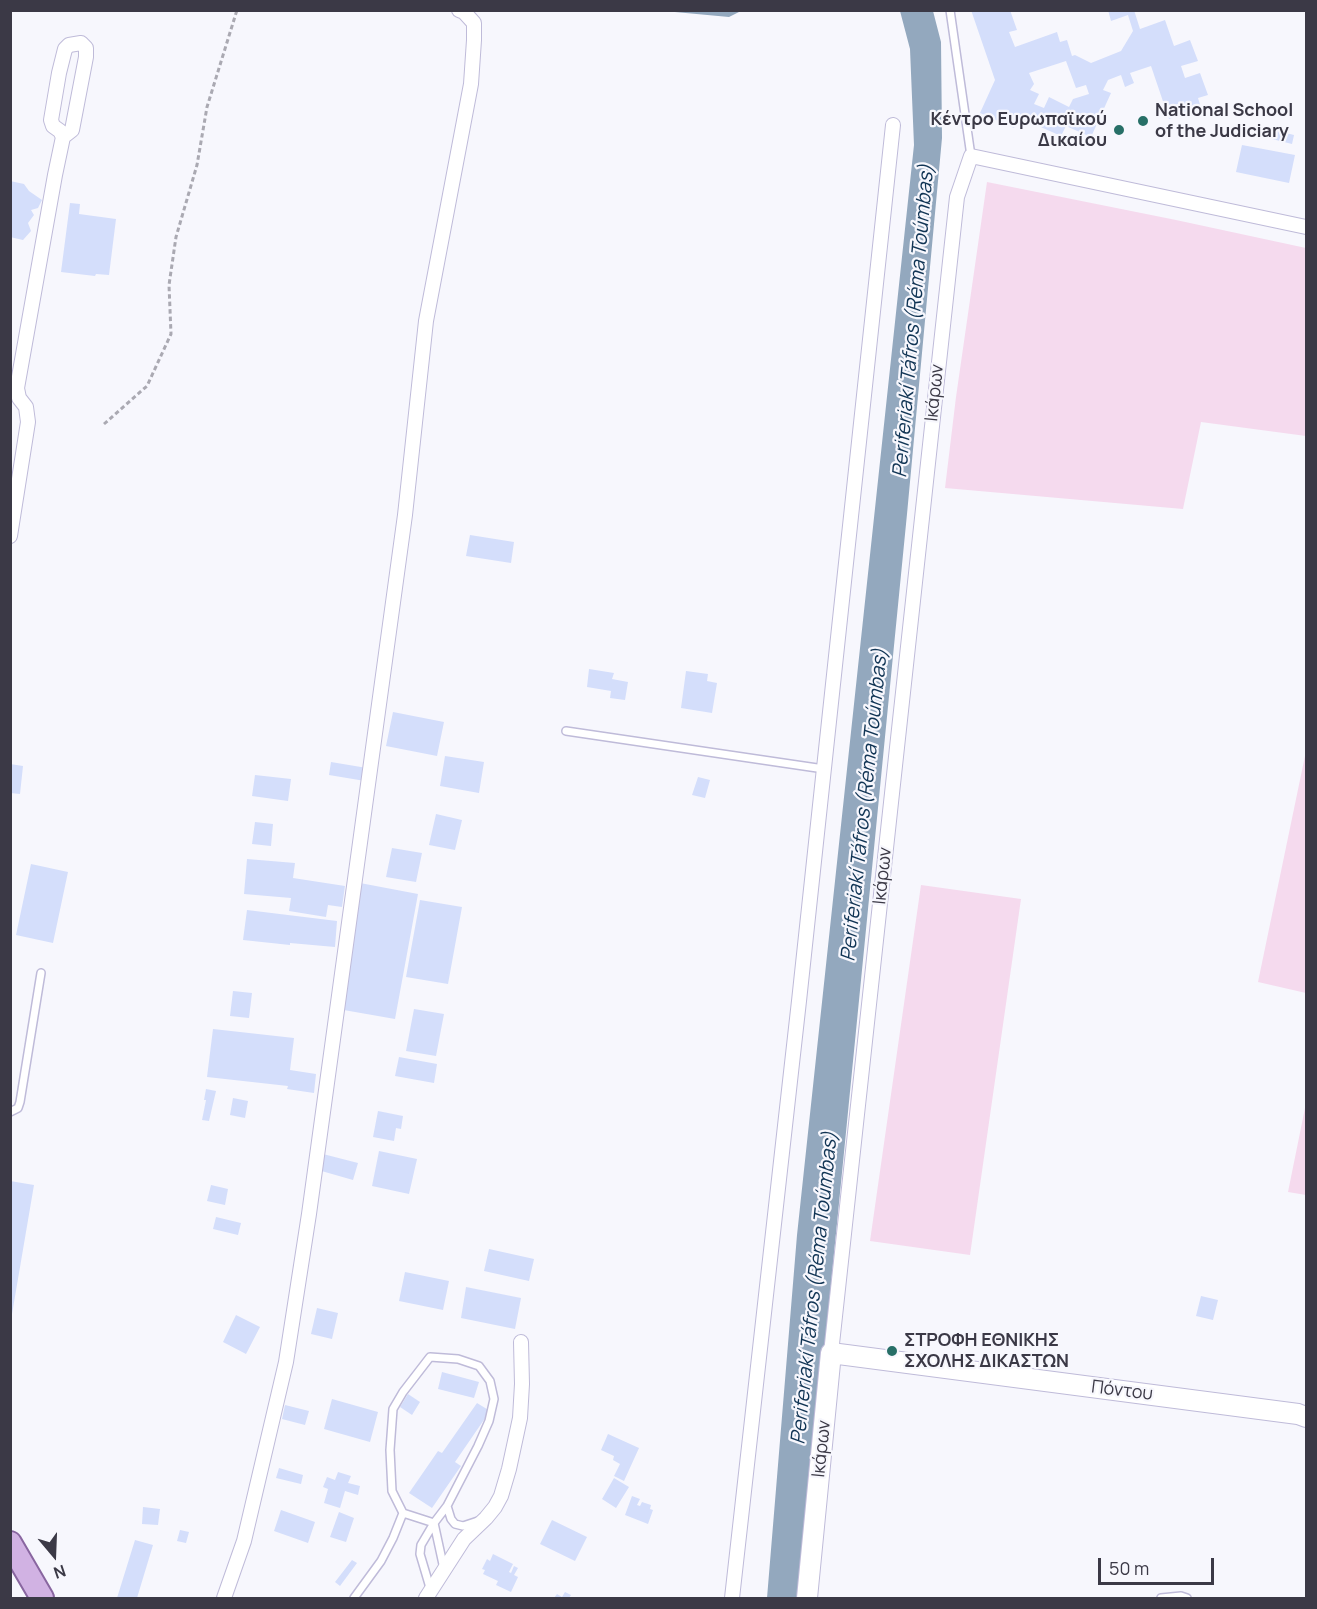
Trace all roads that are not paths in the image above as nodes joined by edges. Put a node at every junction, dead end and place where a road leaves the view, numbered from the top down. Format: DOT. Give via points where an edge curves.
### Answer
graph roads {
  1 [pos="459,10"];
  2 [pos="950,10"];
  3 [pos="893,125"];
  4 [pos="63,137"];
  5 [pos="971,156"];
  6 [pos="1306,227"];
  7 [pos="10,536"];
  8 [pos="566,730"];
  9 [pos="824,769"];
  10 [pos="41,973"];
  11 [pos="10,1112"];
  12 [pos="521,1342"];
  13 [pos="831,1353"];
  14 [pos="1304,1414"];
  15 [pos="447,1506"];
  16 [pos="403,1513"];
  17 [pos="486,1518"];
  18 [pos="434,1523"];
  19 [pos="10,1543"];
  20 [pos="444,1569"];
  21 [pos="428,1595"];
  22 [pos="42,1599"];
  23 [pos="224,1599"];
  24 [pos="354,1599"];
  25 [pos="732,1599"];
  26 [pos="807,1599"];
  27 [pos="1161,1599"];
  28 [pos="1187,1599"];
  1 -- 23 [label="street" via="474,23 471,84 426,321 403,527 309,1214 286,1362 244,1541"];
  2 -- 5 [label="lane"];
  3 -- 9 [label="street"];
  4 -- 4 [label="street" via="51,120 59,73 65,49 81,43 86,48 86,57 72,130"];
  4 -- 7 [label="street" via="17,388 28,422"];
  5 -- 6 [label="street"];
  5 -- 13 [label="street, Ικάρων" via="957,197"];
  8 -- 9 [label="lane"];
  9 -- 25 [label="street"];
  10 -- 11 [label="lane" via="20,1102"];
  12 -- 17 [label="street" via="520,1418 501,1496"];
  13 -- 14 [label="main road, Πόντου"];
  13 -- 26 [label="main road, Ικάρων"];
  15 -- 16 [label="lane" via="489,1421 494,1399 490,1381 479,1366 458,1359 430,1357 393,1409 392,1491"];
  15 -- 17 [label="lane" via="455,1524 463,1526"];
  15 -- 18 [label="lane"];
  16 -- 18 [label="lane"];
  16 -- 24 [label="lane" via="381,1561"];
  17 -- 20 [label="street" via="464,1539"];
  18 -- 20 [label="lane"];
  18 -- 21 [label="lane" via="420,1554"];
  19 -- 22 [label="main road"];
  20 -- 21 [label="street"];
  27 -- 28 [label="lane"];
}
